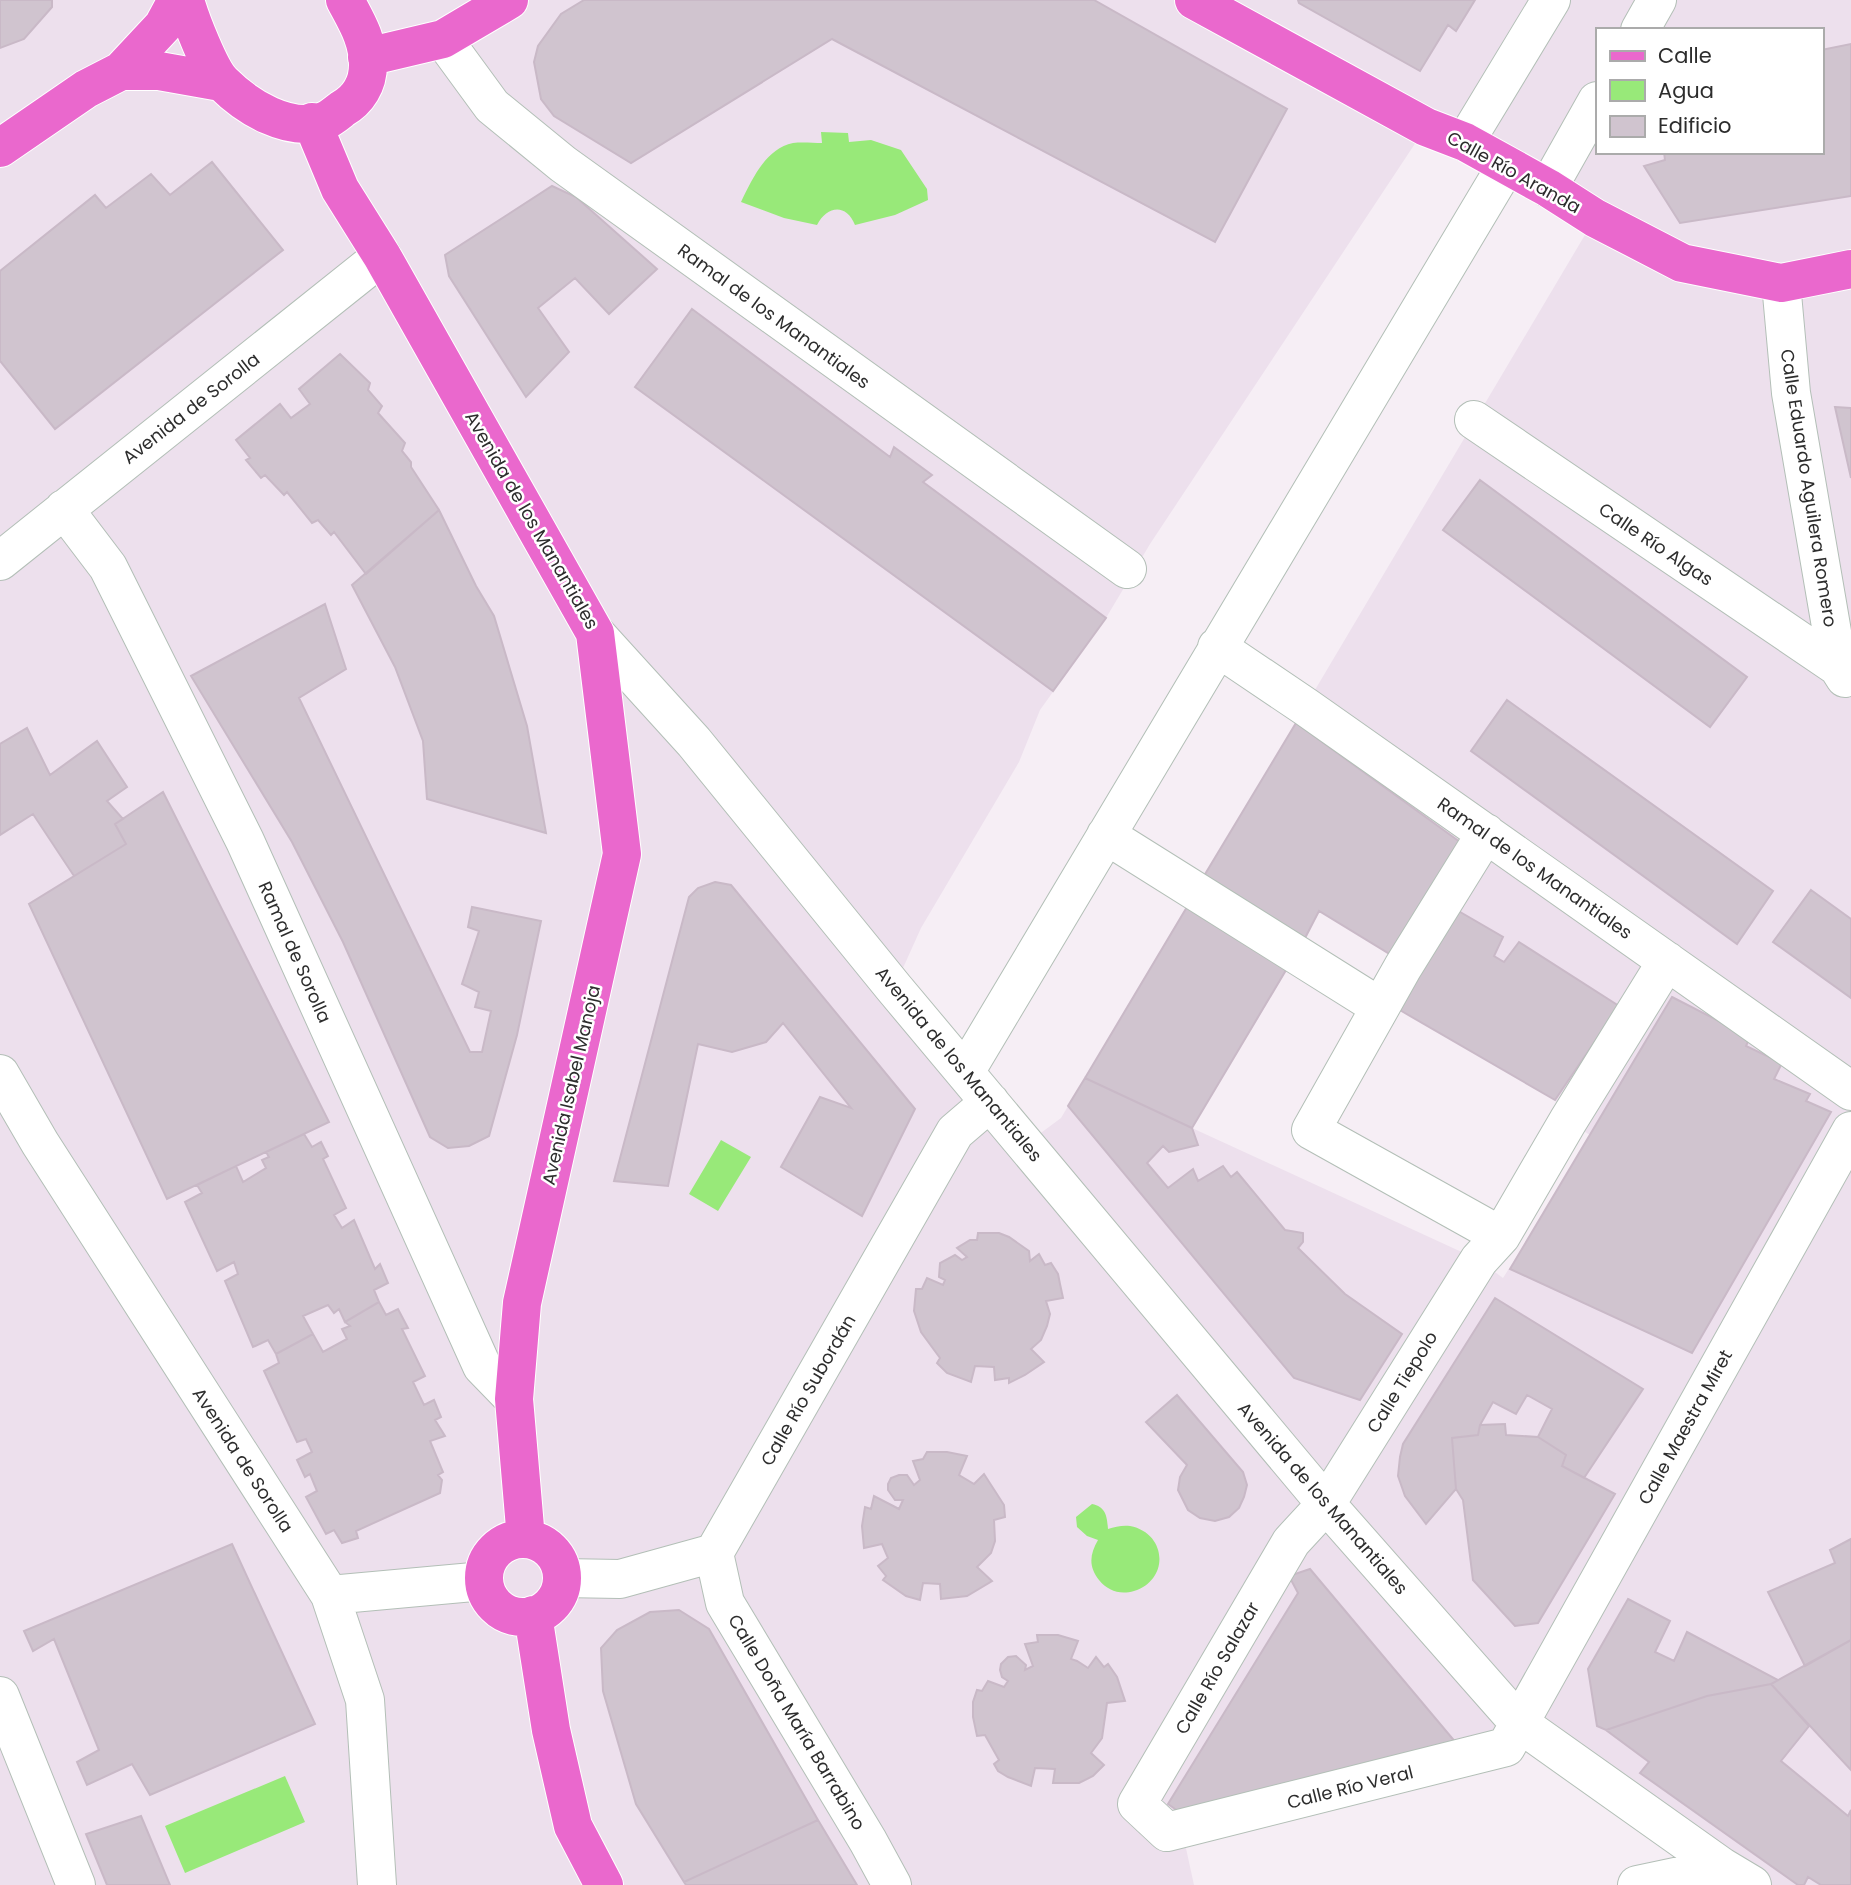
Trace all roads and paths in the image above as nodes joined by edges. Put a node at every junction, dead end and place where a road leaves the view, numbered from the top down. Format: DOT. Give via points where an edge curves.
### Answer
graph roads {
  1 [pos="177,0"];
  2 [pos="185,0"];
  3 [pos="345,0"];
  4 [pos="509,0"];
  5 [pos="1194,0"];
  6 [pos="1551,0"];
  7 [pos="1657,0"];
  8 [pos="1641,28"];
  9 [pos="443,39"];
  10 [pos="367,57"];
  11 [pos="121,71"];
  12 [pos="221,82"];
  13 [pos="1596,103"];
  14 [pos="312,122"];
  15 [pos="1465,142"];
  16 [pos="0,148"];
  17 [pos="1506,166"];
  18 [pos="1548,188"];
  19 [pos="382,256"];
  20 [pos="1851,269"];
  21 [pos="1781,283"];
  22 [pos="1474,420"];
  23 [pos="64,509"];
  24 [pos="0,561"];
  25 [pos="1127,569"];
  26 [pos="596,633"];
  27 [pos="1217,647"];
  28 [pos="1844,678"];
  29 [pos="1486,833"];
  30 [pos="1106,835"];
  31 [pos="1667,961"];
  32 [pos="1380,1007"];
  33 [pos="965,1072"];
  34 [pos="0,1074"];
  35 [pos="1851,1091"];
  36 [pos="990,1102"];
  37 [pos="1851,1131"];
  38 [pos="1490,1248"];
  39 [pos="514,1399"];
  40 [pos="1326,1504"];
  41 [pos="526,1539"];
  42 [pos="714,1553"];
  43 [pos="562,1578"];
  44 [pos="484,1581"];
  45 [pos="330,1595"];
  46 [pos="534,1615"];
  47 [pos="0,1696"];
  48 [pos="1519,1723"];
  49 [pos="1167,1832"];
  50 [pos="1737,1876"];
  51 [pos="76,1885"];
  52 [pos="377,1885"];
  53 [pos="604,1885"];
  54 [pos="892,1885"];
  55 [pos="1637,1885"];
  1 -- 11 [label="main road" via="163,26"];
  2 -- 12 [label="main road"];
  3 -- 10 [label="main road" via="357,19"];
  4 -- 9 [label="main road"];
  5 -- 15 [label="main road, Calle Río Aranda" via="1426,127"];
  6 -- 15 [label="street"];
  7 -- 8 [label="street"];
  9 -- 10 [label="main road"];
  9 -- 25 [label="street, Ramal de los Manantiales" via="492,106 563,164"];
  10 -- 14 [label="main road" via="369,67 360,95 325,121"];
  11 -- 12 [label="main road" via="159,71"];
  11 -- 16 [label="main road" via="86,89"];
  12 -- 14 [label="main road" via="267,116"];
  13 -- 18 [label="street"];
  14 -- 19 [label="main road, Avenida de los Manantiales" via="340,190"];
  15 -- 17 [label="main road, Calle Río Aranda"];
  17 -- 18 [label="main road, Calle Río Aranda"];
  17 -- 27 [label="street"];
  18 -- 21 [label="main road, Calle Río Aranda" via="1682,263"];
  19 -- 23 [label="street, Avenida de Sorolla"];
  19 -- 26 [label="main road, Avenida de los Manantiales"];
  20 -- 21 [label="main road, Calle Río Aranda"];
  21 -- 28 [label="street, Calle Eduardo Aguilera Romero" via="1791,393"];
  22 -- 28 [label="street, Calle Río Algas"];
  23 -- 24 [label="street, Avenida de Sorolla"];
  23 -- 39 [label="street, Ramal de Sorolla" via="108,567 245,841 482,1366"];
  26 -- 33 [label="street, Avenida de los Manantiales" via="694,742"];
  26 -- 39 [label="main road, Avenida Isabel Manoja" via="622,854 522,1303"];
  27 -- 29 [label="street, Ramal de los Manantiales"];
  27 -- 30 [label="street"];
  29 -- 31 [label="street, Ramal de los Manantiales"];
  29 -- 32 [label="street"];
  30 -- 32 [label="street"];
  30 -- 33 [label="street"];
  31 -- 35 [label="street, Ramal de los Manantiales"];
  31 -- 38 [label="street, Calle Tiepolo"];
  32 -- 38 [label="street" via="1311,1130"];
  33 -- 36 [label="street, Avenida de los Manantiales"];
  34 -- 45 [label="street, Avenida de Sorolla"];
  36 -- 40 [label="street, Avenida de los Manantiales"];
  36 -- 42 [label="street, Calle Río Subordán" via="955,1132"];
  37 -- 48 [label="street, Calle Maestra Miret"];
  38 -- 40 [label="street, Calle Tiepolo"];
  39 -- 41 [label="main road, Avenida Isabel Manoja"];
  40 -- 48 [label="street, Avenida de los Manantiales"];
  40 -- 49 [label="street, Calle Río Salazar" via="1291,1542 1137,1804"];
  41 -- 43 [label="main road" via="552,1552"];
  41 -- 44 [label="main road" via="509,1541 495,1550 486,1564"];
  42 -- 43 [label="street" via="620,1579"];
  42 -- 54 [label="street, Calle Doña María Barrabino" via="725,1603"];
  43 -- 46 [label="main road" via="554,1601"];
  44 -- 45 [label="street"];
  44 -- 46 [label="main road" via="489,1598 500,1610 516,1616"];
  45 -- 52 [label="street, Avenida de Sorolla" via="365,1700"];
  46 -- 53 [label="main road" via="551,1730 573,1826"];
  47 -- 51 [label="street"];
  48 -- 49 [label="street, Calle Río Veral" via="1506,1747"];
  48 -- 50 [label="street, Avenida de los Manantiales"];
  50 -- 55 [label="street"];
}
